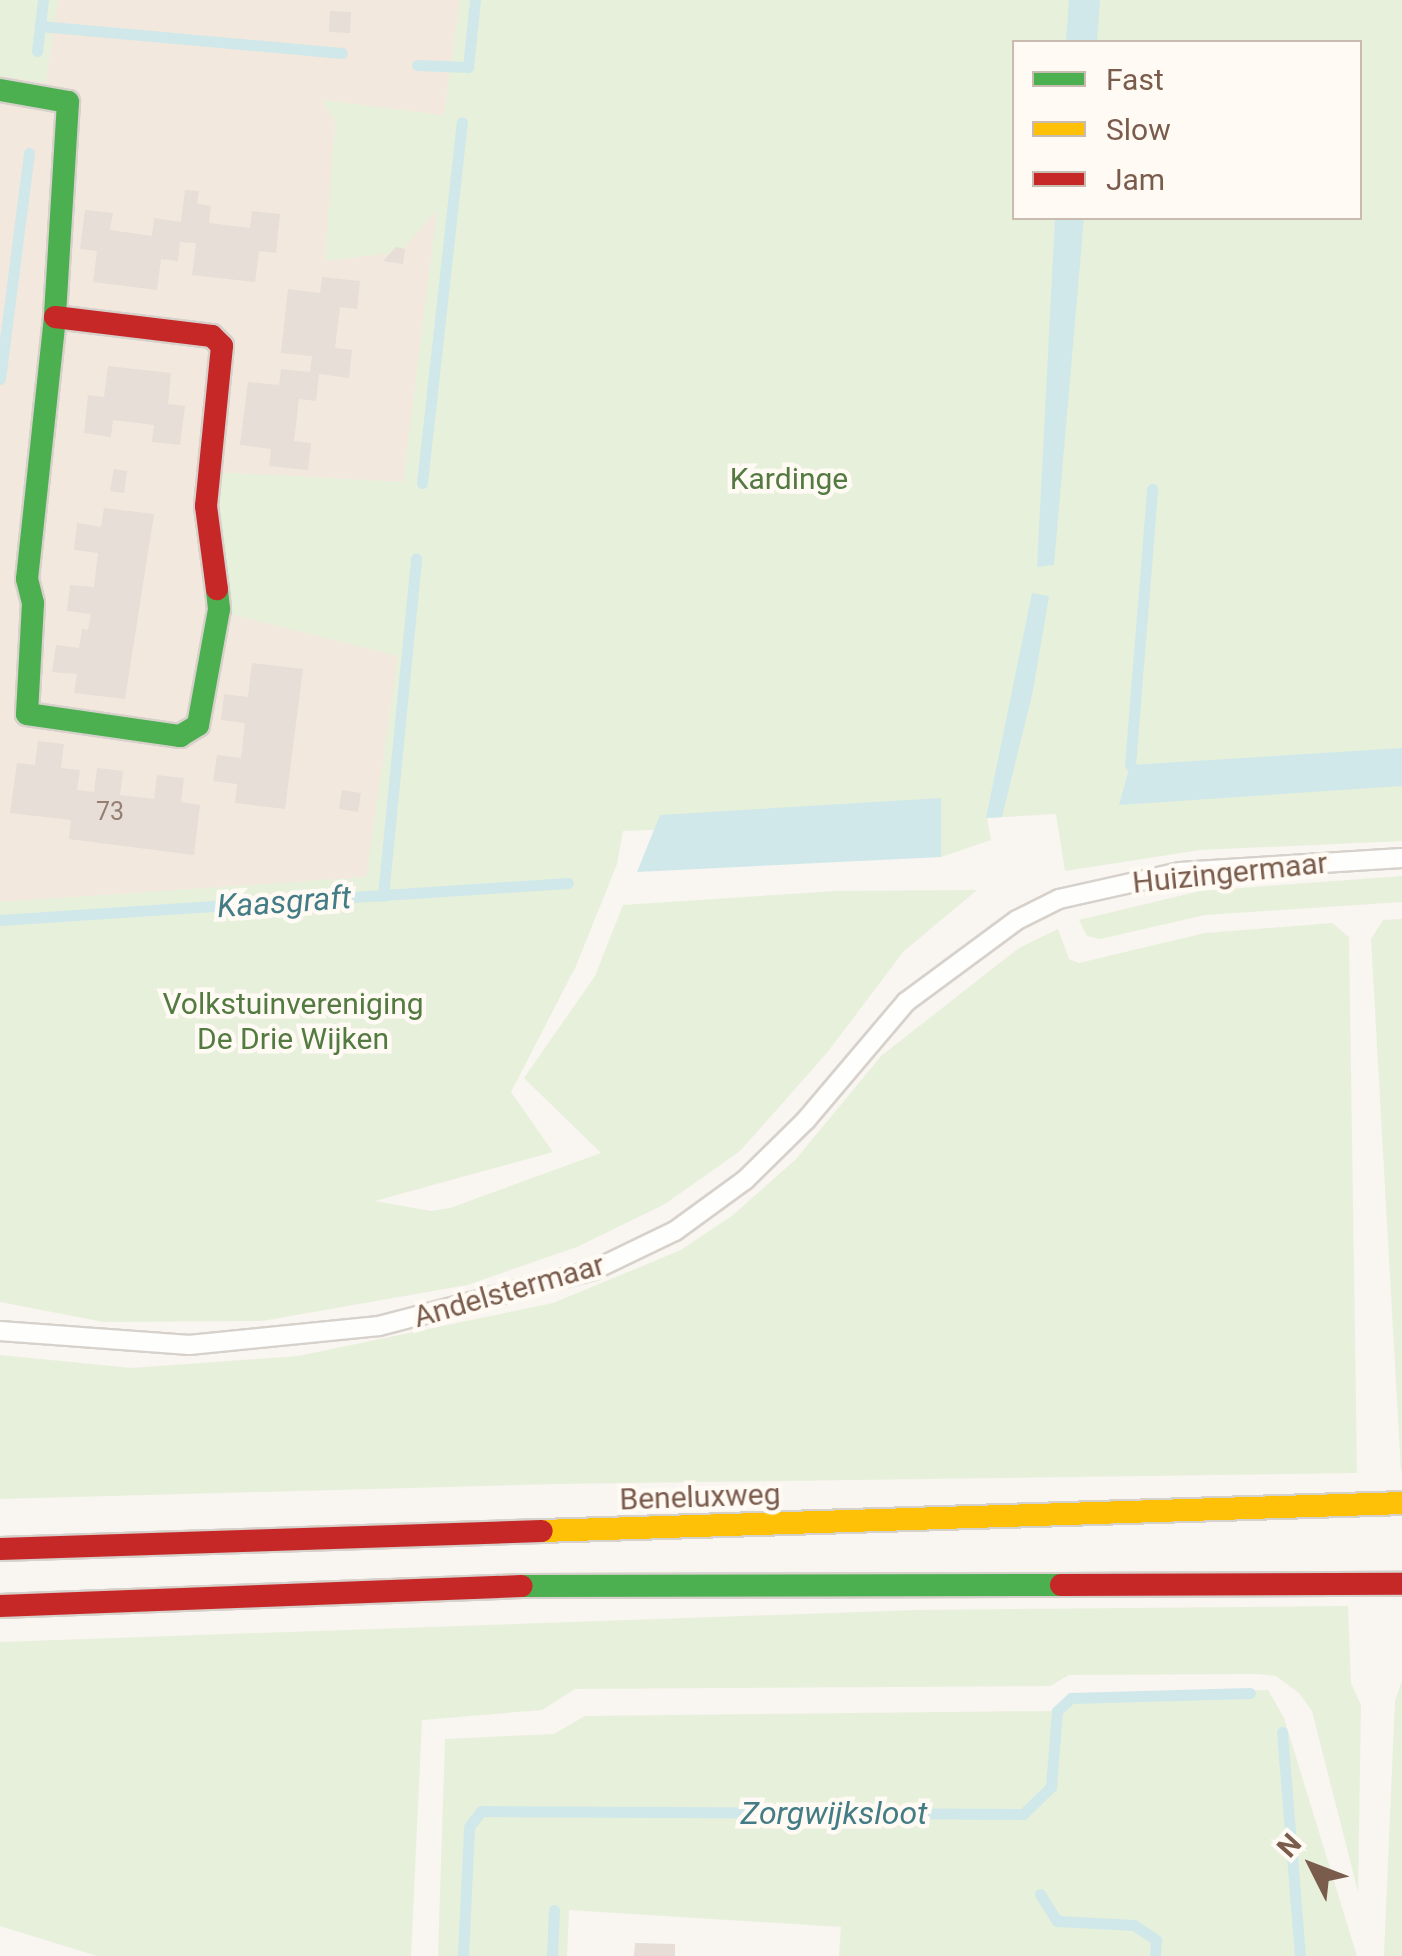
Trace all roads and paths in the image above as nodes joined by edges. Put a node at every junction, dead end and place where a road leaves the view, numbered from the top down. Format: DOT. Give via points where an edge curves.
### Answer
graph roads {
  1 [pos="0,90"];
  2 [pos="56,318"];
  3 [pos="1402,858"];
  4 [pos="1059,899"];
  5 [pos="2,1331"];
  6 [pos="1402,1502"];
  7 [pos="0,1549"];
  8 [pos="1402,1584"];
  9 [pos="59,1605"];
  10 [pos="0,1606"];
  11 [pos="0,1619"];
  1 -- 2 [label="main road" via="68,102 52,288"];
  2 -- 2 [label="main road" via="212,336 222,346 206,506 219,610 198,725 180,736 27,714 34,603 27,578"];
  3 -- 4 [label="lane, Huizingermaar" via="1180,872"];
  4 -- 5 [label="lane, Andelstermaar" via="977,944 929,982 745,1180 674,1231 594,1270 380,1326 189,1345"];
  6 -- 7 [label="main road, Beneluxweg"];
  8 -- 9 [label="main road" via="520,1586 168,1594"];
  9 -- 10 [label="main road"];
  9 -- 11 [label="main road"];
}
